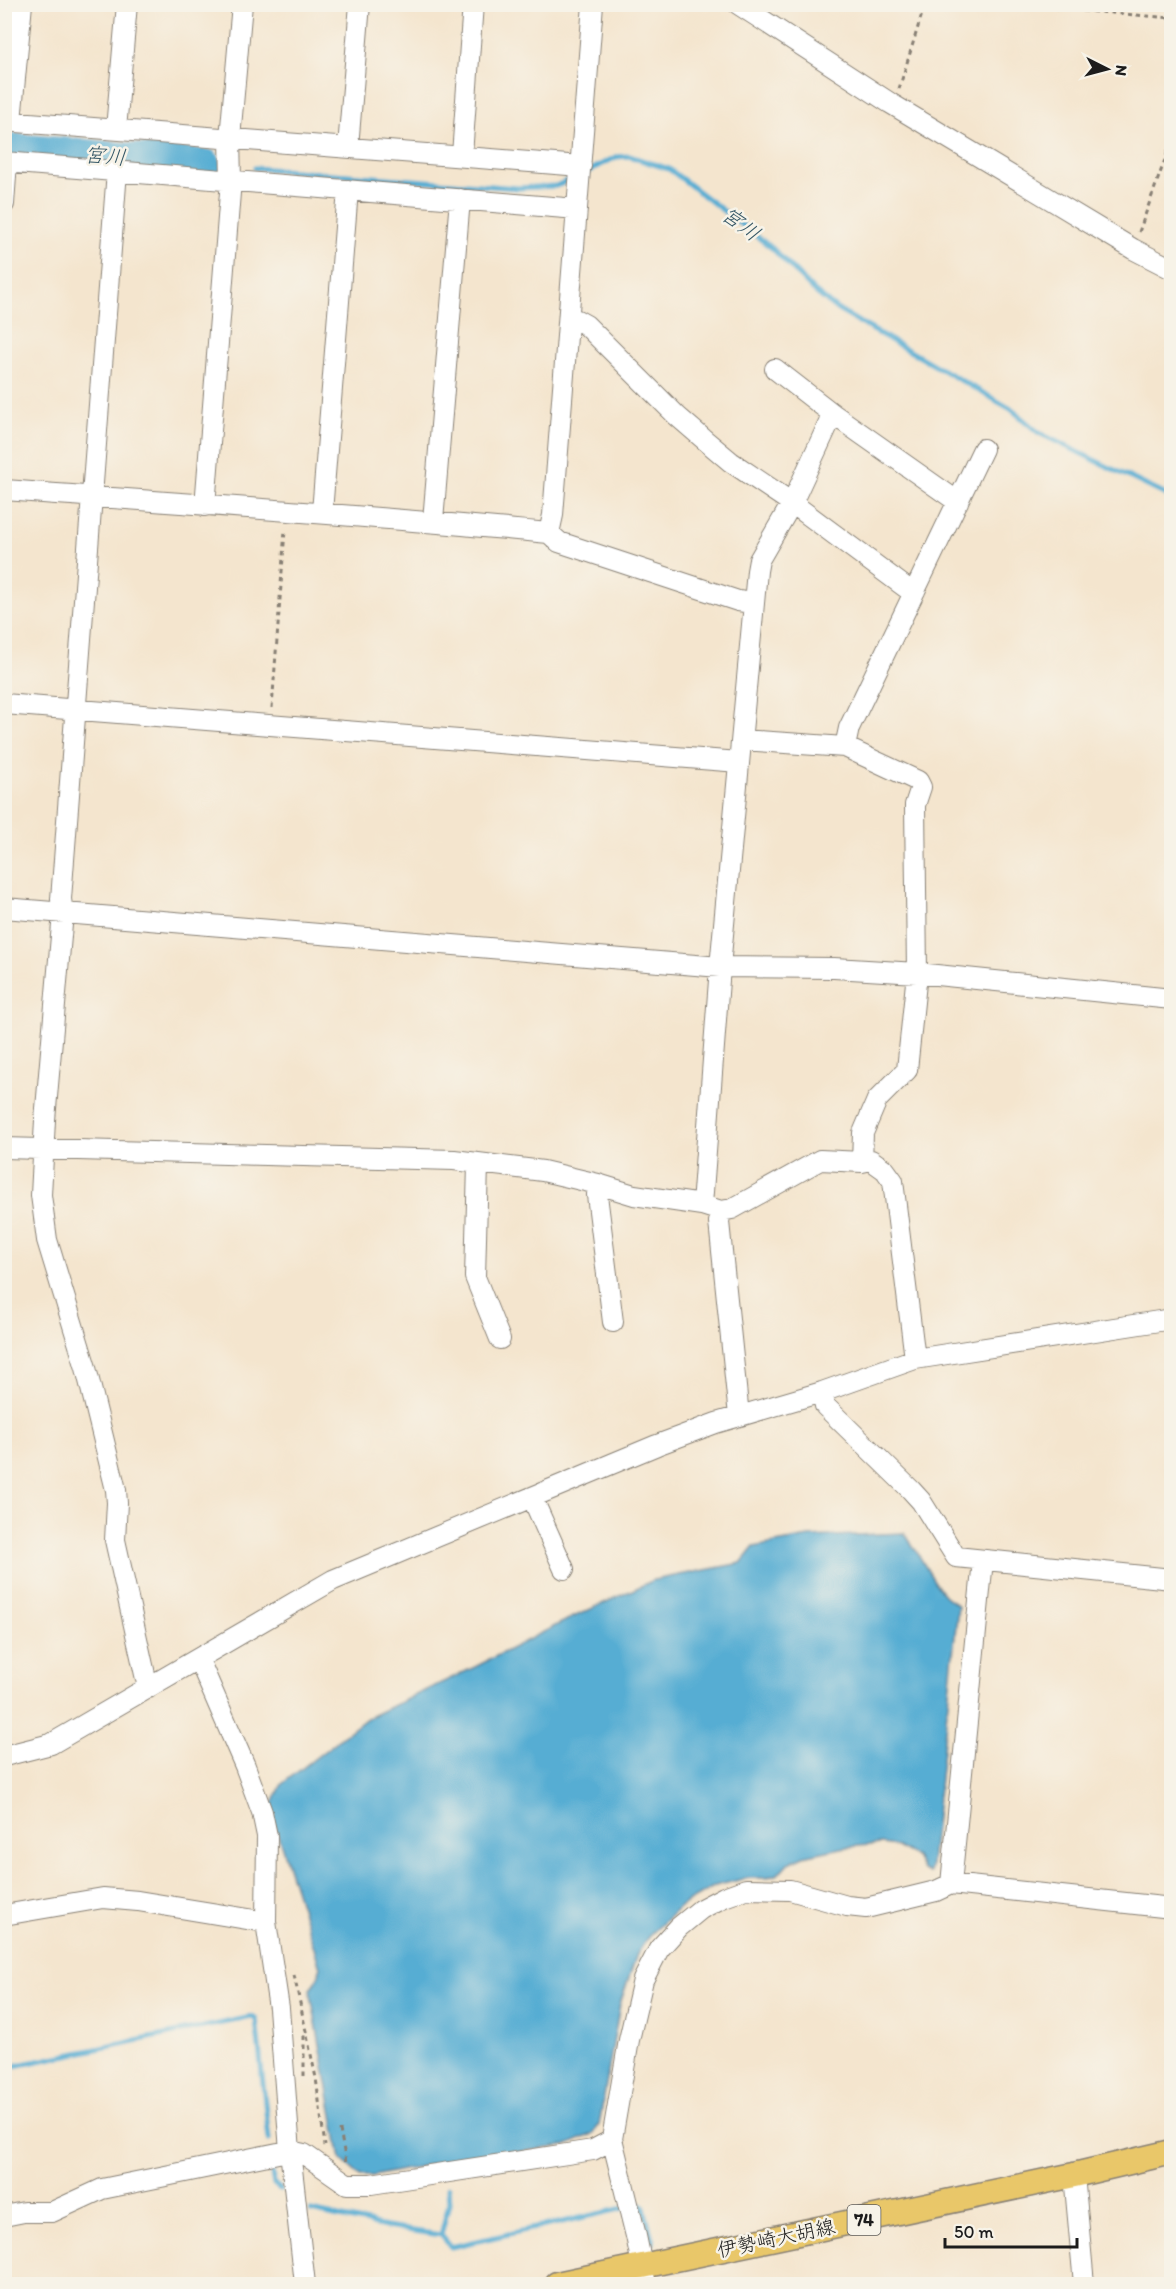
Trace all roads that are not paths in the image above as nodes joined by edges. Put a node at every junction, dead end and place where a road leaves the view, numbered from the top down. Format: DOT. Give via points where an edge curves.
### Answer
graph roads {
  1 [pos="22,4"];
  2 [pos="128,4"];
  3 [pos="242,4"];
  4 [pos="360,4"];
  5 [pos="473,4"];
  6 [pos="594,4"];
  7 [pos="738,4"];
  8 [pos="8,121"];
  9 [pos="116,129"];
  10 [pos="230,138"];
  11 [pos="348,147"];
  12 [pos="462,155"];
  13 [pos="6,162"];
  14 [pos="581,166"];
  15 [pos="117,171"];
  16 [pos="231,180"];
  17 [pos="348,190"];
  18 [pos="460,199"];
  19 [pos="4,204"];
  20 [pos="577,208"];
  21 [pos="1172,269"];
  22 [pos="569,319"];
  23 [pos="775,369"];
  24 [pos="833,414"];
  25 [pos="983,449"];
  26 [pos="4,490"];
  27 [pos="91,497"];
  28 [pos="958,502"];
  29 [pos="792,503"];
  30 [pos="205,506"];
  31 [pos="322,512"];
  32 [pos="433,521"];
  33 [pos="549,532"];
  34 [pos="915,591"];
  35 [pos="753,603"];
  36 [pos="4,704"];
  37 [pos="75,710"];
  38 [pos="742,740"];
  39 [pos="845,747"];
  40 [pos="739,762"];
  41 [pos="4,908"];
  42 [pos="63,913"];
  43 [pos="720,967"];
  44 [pos="917,973"];
  45 [pos="1172,999"];
  46 [pos="4,1148"];
  47 [pos="42,1149"];
  48 [pos="861,1162"];
  49 [pos="478,1164"];
  50 [pos="598,1184"];
  51 [pos="712,1208"];
  52 [pos="1172,1319"];
  53 [pos="613,1322"];
  54 [pos="500,1339"];
  55 [pos="915,1359"];
  56 [pos="822,1392"];
  57 [pos="739,1416"];
  58 [pos="531,1497"];
  59 [pos="983,1560"];
  60 [pos="564,1569"];
  61 [pos="1172,1579"];
  62 [pos="199,1660"];
  63 [pos="148,1688"];
  64 [pos="4,1756"];
  65 [pos="951,1884"];
  66 [pos="1172,1908"];
  67 [pos="4,1914"];
  68 [pos="266,1922"];
  69 [pos="612,2140"];
  70 [pos="290,2151"];
  71 [pos="1172,2152"];
  72 [pos="1074,2175"];
  73 [pos="4,2216"];
  74 [pos="644,2276"];
  75 [pos="305,2284"];
  76 [pos="557,2284"];
  77 [pos="1084,2284"];
  1 -- 8 [label="street"];
  2 -- 9 [label="street"];
  3 -- 10 [label="street"];
  4 -- 11 [label="street"];
  5 -- 12 [label="street"];
  6 -- 14 [label="street"];
  7 -- 21 [label="street" via="890,103"];
  8 -- 9 [label="street"];
  9 -- 10 [label="street"];
  10 -- 11 [label="street"];
  10 -- 16 [label="street"];
  11 -- 12 [label="street"];
  12 -- 14 [label="street"];
  13 -- 15 [label="street"];
  13 -- 19 [label="street"];
  14 -- 20 [label="street"];
  15 -- 16 [label="street"];
  15 -- 27 [label="street"];
  16 -- 17 [label="street"];
  16 -- 30 [label="street"];
  17 -- 18 [label="street"];
  17 -- 31 [label="street"];
  18 -- 20 [label="street"];
  18 -- 32 [label="street"];
  20 -- 22 [label="street"];
  22 -- 29 [label="street" via="586,325 705,441"];
  22 -- 33 [label="street"];
  23 -- 24 [label="street"];
  24 -- 28 [label="street"];
  24 -- 29 [label="street"];
  25 -- 28 [label="street"];
  26 -- 27 [label="street"];
  27 -- 30 [label="street"];
  27 -- 37 [label="street"];
  28 -- 34 [label="street"];
  29 -- 34 [label="street" via="905,588"];
  29 -- 35 [label="street" via="759,560"];
  30 -- 31 [label="street"];
  31 -- 32 [label="street"];
  32 -- 33 [label="street"];
  33 -- 35 [label="street" via="559,542"];
  34 -- 39 [label="street" via="849,728"];
  35 -- 38 [label="street"];
  36 -- 37 [label="street"];
  37 -- 40 [label="street"];
  37 -- 42 [label="street"];
  38 -- 39 [label="street"];
  38 -- 40 [label="street"];
  39 -- 44 [label="street" via="918,781 921,786 915,805"];
  40 -- 43 [label="street"];
  41 -- 42 [label="street"];
  42 -- 43 [label="street"];
  42 -- 47 [label="street"];
  43 -- 44 [label="street"];
  43 -- 51 [label="street"];
  44 -- 45 [label="street"];
  44 -- 48 [label="street" via="907,1070 877,1100 862,1133"];
  46 -- 47 [label="street"];
  47 -- 49 [label="street" via="454,1160"];
  47 -- 63 [label="street" via="41,1196 47,1240 86,1368 116,1490 114,1540"];
  48 -- 51 [label="street" via="819,1160 732,1209"];
  48 -- 55 [label="street" via="871,1160 893,1181"];
  49 -- 50 [label="street" via="543,1171"];
  49 -- 54 [label="street" via="475,1277"];
  50 -- 51 [label="street" via="634,1195"];
  50 -- 53 [label="street"];
  51 -- 57 [label="street" via="719,1222"];
  52 -- 55 [label="street"];
  55 -- 56 [label="street"];
  56 -- 57 [label="street"];
  56 -- 59 [label="street" via="825,1406 921,1501 956,1557"];
  57 -- 58 [label="street"];
  58 -- 60 [label="street"];
  58 -- 62 [label="street" via="333,1580"];
  59 -- 61 [label="street"];
  59 -- 65 [label="street"];
  62 -- 63 [label="street"];
  62 -- 68 [label="street" via="262,1812 267,1836"];
  63 -- 64 [label="street" via="51,1744"];
  65 -- 66 [label="street"];
  65 -- 69 [label="street" via="866,1908 790,1890 746,1889 701,1909 659,1949 644,1980"];
  67 -- 68 [label="street" via="103,1898"];
  68 -- 70 [label="street" via="279,2008"];
  69 -- 70 [label="street" via="593,2150 371,2184 348,2184 304,2154"];
  69 -- 74 [label="street"];
  70 -- 73 [label="street" via="102,2189 52,2212"];
  70 -- 75 [label="street"];
  71 -- 72 [label="main road, 伊勢崎大胡線 / 74"];
  72 -- 74 [label="main road, 伊勢崎大胡線 / 74"];
  72 -- 77 [label="street"];
  74 -- 76 [label="main road, 伊勢崎大胡線 / 74"];
}
